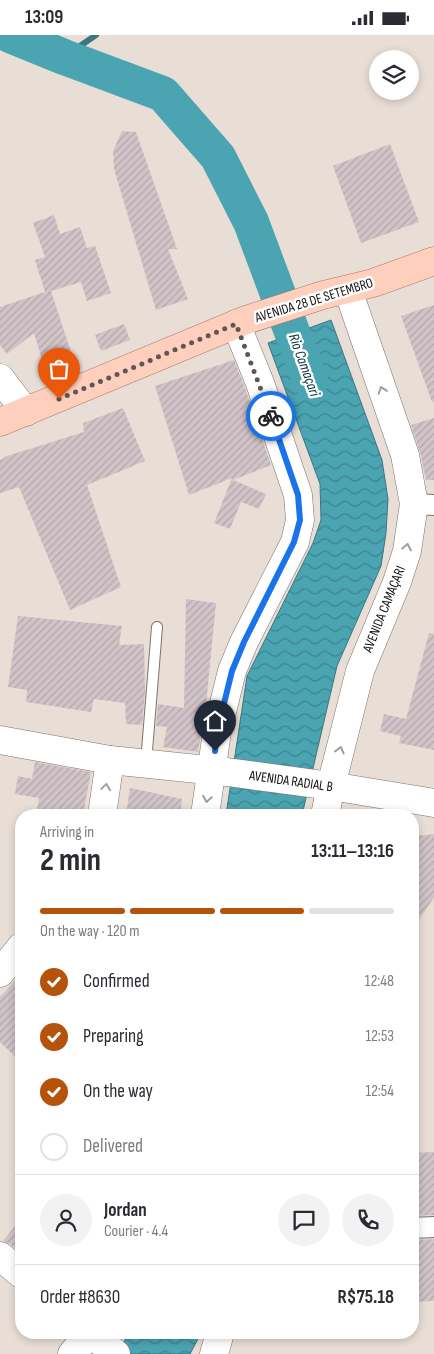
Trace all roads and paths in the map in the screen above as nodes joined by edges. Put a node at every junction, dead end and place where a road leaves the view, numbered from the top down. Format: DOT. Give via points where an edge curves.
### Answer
graph roads {
  1 [pos="434,261"];
  2 [pos="335,293"];
  3 [pos="246,321"];
  4 [pos="0,378"];
  5 [pos="26,412"];
  6 [pos="0,422"];
  7 [pos="424,505"];
  8 [pos="157,627"];
  9 [pos="0,740"];
  10 [pos="110,760"];
  11 [pos="146,764"];
  12 [pos="219,771"];
  13 [pos="324,786"];
  14 [pos="434,803"];
  15 [pos="103,809"];
  16 [pos="207,809"];
  17 [pos="325,809"];
  18 [pos="15,954"];
  19 [pos="0,973"];
  20 [pos="434,1227"];
  21 [pos="419,1228"];
  22 [pos="0,1256"];
  23 [pos="15,1269"];
  24 [pos="218,1339"];
  25 [pos="100,1341"];
  26 [pos="72,1354"];
  27 [pos="214,1354"];
  1 -- 2 [label="main road, AVENIDA 28 DE SETEMBRO"];
  2 -- 3 [label="main road, AVENIDA 28 DE SETEMBRO"];
  7 -- 2 [label="street, AVENIDA CAMAÇARI, one-way"];
  3 -- 5 [label="main road, AVENIDA 28 DE SETEMBRO"];
  3 -- 12 [label="street" via="260,383 298,495 300,520 294,542 232,671 217,732"];
  4 -- 5 [label="street"];
  5 -- 6 [label="main road, AVENIDA 28 DE SETEMBRO"];
  13 -- 7 [label="street, AVENIDA CAMAÇARI, one-way" via="360,671 397,582"];
  8 -- 11 [label="lane"];
  9 -- 10 [label="street, AVENIDA RADIAL B"];
  10 -- 11 [label="street, AVENIDA RADIAL B"];
  15 -- 10 [label="street, one-way"];
  11 -- 12 [label="street, AVENIDA RADIAL B"];
  12 -- 13 [label="street, AVENIDA RADIAL B"];
  12 -- 16 [label="street, one-way"];
  13 -- 14 [label="street, AVENIDA RADIAL B"];
  13 -- 17 [label="street, AVENIDA CAMAÇARI"];
  18 -- 19 [label="street"];
  20 -- 21 [label="street"];
  22 -- 23 [label="street"];
  24 -- 27 [label="street"];
  25 -- 26 [label="street"];
}
